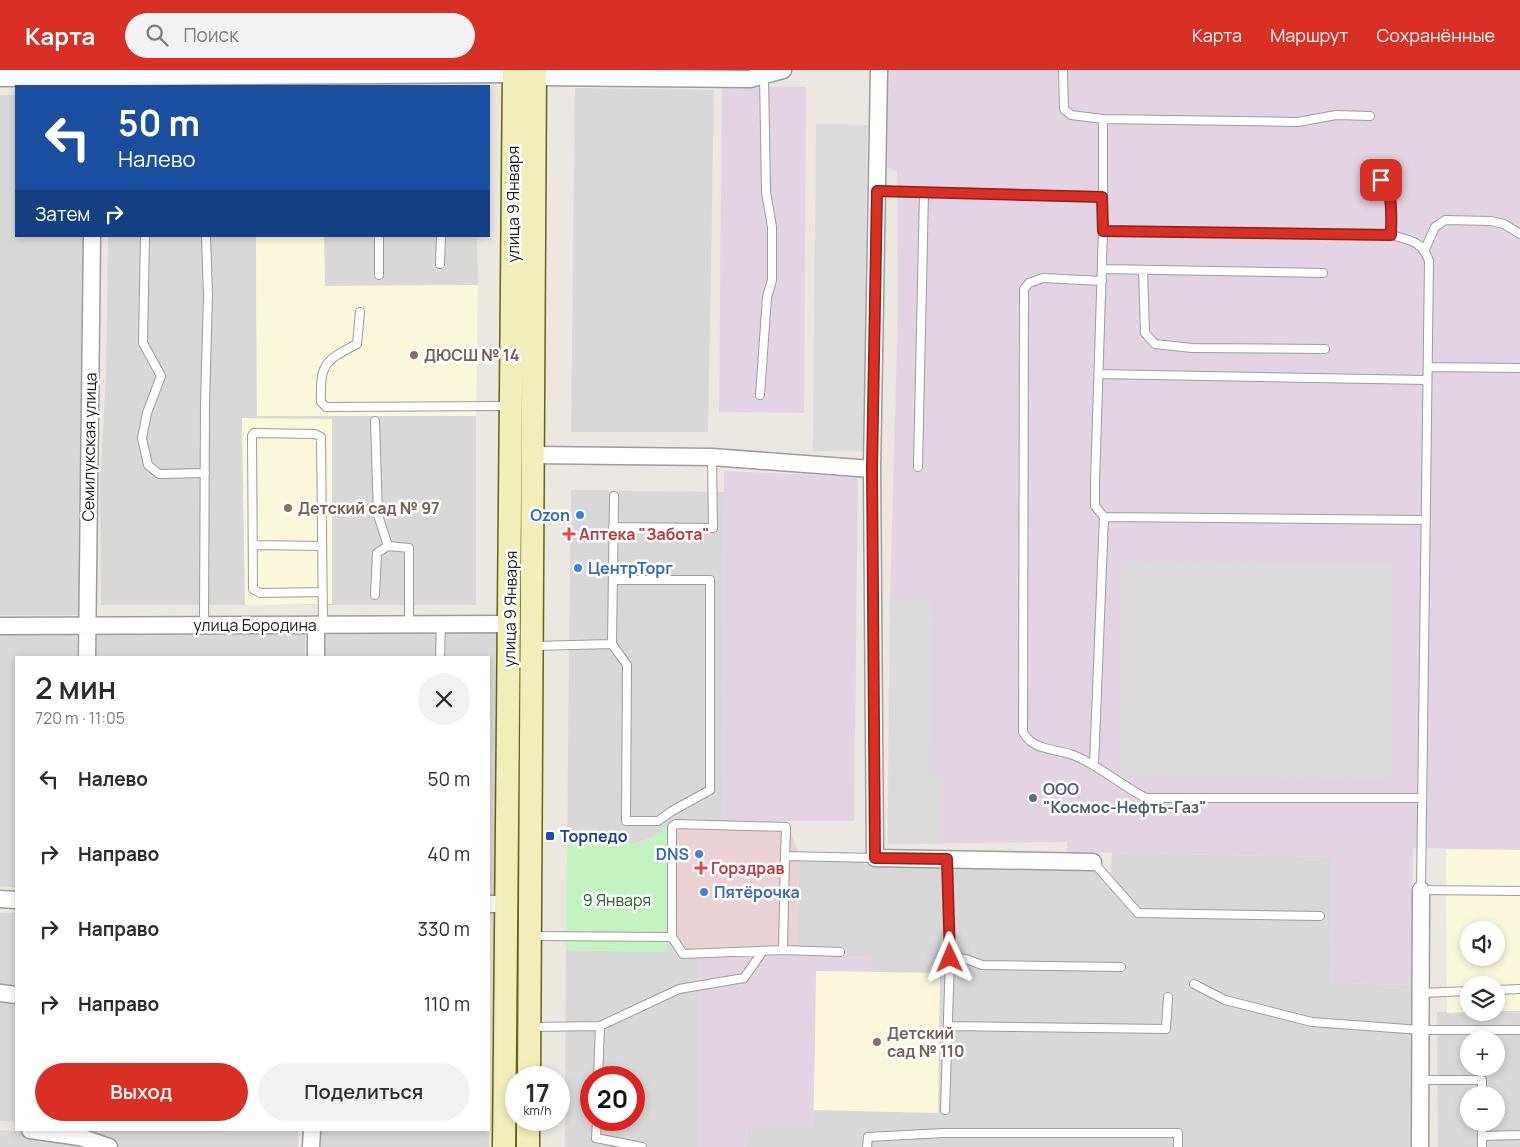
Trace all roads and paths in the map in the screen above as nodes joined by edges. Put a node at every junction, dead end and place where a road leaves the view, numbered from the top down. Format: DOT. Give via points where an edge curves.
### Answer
graph roads {
  1 [pos="784,70"];
  2 [pos="879,70"];
  3 [pos="1063,70"];
  4 [pos="252,72"];
  5 [pos="524,73"];
  6 [pos="730,74"];
  7 [pos="764,76"];
  8 [pos="0,78"];
  9 [pos="94,78"];
  10 [pos="292,80"];
  11 [pos="380,80"];
  12 [pos="448,80"];
  13 [pos="175,81"];
  14 [pos="209,81"];
  15 [pos="1370,116"];
  16 [pos="1103,119"];
  17 [pos="1365,180"];
  18 [pos="877,191"];
  19 [pos="924,192"];
  20 [pos="1102,197"];
  21 [pos="1103,231"];
  22 [pos="1520,234"];
  23 [pos="1391,235"];
  24 [pos="92,237"];
  25 [pos="145,237"];
  26 [pos="206,237"];
  27 [pos="379,237"];
  28 [pos="441,237"];
  29 [pos="1425,249"];
  30 [pos="440,264"];
  31 [pos="1102,269"];
  32 [pos="1144,270"];
  33 [pos="1323,273"];
  34 [pos="379,275"];
  35 [pos="1102,281"];
  36 [pos="360,312"];
  37 [pos="1325,349"];
  38 [pos="1428,367"];
  39 [pos="1520,368"];
  40 [pos="1098,374"];
  41 [pos="1428,380"];
  42 [pos="760,394"];
  43 [pos="512,406"];
  44 [pos="375,421"];
  45 [pos="534,455"];
  46 [pos="712,458"];
  47 [pos="918,467"];
  48 [pos="872,468"];
  49 [pos="204,473"];
  50 [pos="614,496"];
  51 [pos="1104,517"];
  52 [pos="1426,520"];
  53 [pos="614,528"];
  54 [pos="253,545"];
  55 [pos="322,546"];
  56 [pos="388,546"];
  57 [pos="613,580"];
  58 [pos="322,592"];
  59 [pos="375,595"];
  60 [pos="441,623"];
  61 [pos="204,624"];
  62 [pos="410,624"];
  63 [pos="510,624"];
  64 [pos="320,625"];
  65 [pos="0,626"];
  66 [pos="86,626"];
  67 [pos="612,644"];
  68 [pos="532,646"];
  69 [pos="86,656"];
  70 [pos="316,656"];
  71 [pos="440,656"];
  72 [pos="1094,765"];
  73 [pos="1422,798"];
  74 [pos="784,856"];
  75 [pos="875,858"];
  76 [pos="947,859"];
  77 [pos="1094,862"];
  78 [pos="1421,890"];
  79 [pos="1520,891"];
  80 [pos="0,899"];
  81 [pos="15,900"];
  82 [pos="498,904"];
  83 [pos="1320,916"];
  84 [pos="530,936"];
  85 [pos="672,937"];
  86 [pos="783,950"];
  87 [pos="763,951"];
  88 [pos="840,952"];
  89 [pos="950,958"];
  90 [pos="1121,966"];
  91 [pos="1194,984"];
  92 [pos="1520,989"];
  93 [pos="1505,990"];
  94 [pos="1460,991"];
  95 [pos="0,992"];
  96 [pos="1420,993"];
  97 [pos="15,995"];
  98 [pos="1168,997"];
  99 [pos="600,1026"];
  100 [pos="948,1026"];
  101 [pos="530,1027"];
  102 [pos="1420,1030"];
  103 [pos="1520,1030"];
  104 [pos="529,1066"];
  105 [pos="598,1066"];
  106 [pos="1420,1080"];
  107 [pos="1482,1086"];
  108 [pos="945,1110"];
  109 [pos="37,1131"];
  110 [pos="312,1131"];
  111 [pos="528,1131"];
  112 [pos="596,1131"];
  113 [pos="1482,1131"];
  114 [pos="1482,1136"];
  115 [pos="1520,1136"];
  116 [pos="109,1147"];
  117 [pos="311,1147"];
  118 [pos="504,1147"];
  119 [pos="528,1147"];
  120 [pos="642,1147"];
  121 [pos="867,1147"];
  122 [pos="1178,1147"];
  123 [pos="1420,1147"];
  124 [pos="1482,1147"];
  1 -- 7 [label="street"];
  2 -- 18 [label="street"];
  3 -- 16 [label="lane" via="1064,109 1071,115"];
  4 -- 10 [label="street"];
  4 -- 14 [label="street"];
  5 -- 6 [label="street"];
  5 -- 12 [label="street"];
  5 -- 43 [label="main road, улица 9 Января"];
  5 -- 45 [label="main road, улица 9 Января"];
  6 -- 7 [label="street" via="750,78"];
  7 -- 42 [label="lane" via="766,192 772,227 772,280 767,297"];
  8 -- 9 [label="street"];
  9 -- 13 [label="street"];
  10 -- 11 [label="street"];
  11 -- 12 [label="street"];
  13 -- 14 [label="street"];
  15 -- 16 [label="lane" via="1336,115 1298,122"];
  16 -- 20 [label="lane"];
  17 -- 23 [label="lane" via="1381,180 1385,184"];
  18 -- 19 [label="lane"];
  18 -- 48 [label="street"];
  19 -- 20 [label="lane"];
  19 -- 47 [label="lane"];
  20 -- 21 [label="lane"];
  21 -- 23 [label="lane"];
  21 -- 31 [label="lane"];
  22 -- 29 [label="lane" via="1504,224 1491,221 1445,220 1435,227"];
  23 -- 29 [label="lane" via="1412,240"];
  24 -- 66 [label="street, Семилукская улица"];
  25 -- 49 [label="lane" via="143,343 161,376 147,412 142,438 148,464 159,474"];
  26 -- 49 [label="lane"];
  27 -- 34 [label="lane"];
  28 -- 30 [label="lane"];
  29 -- 38 [label="lane" via="1429,261"];
  31 -- 32 [label="lane"];
  31 -- 35 [label="lane"];
  32 -- 33 [label="lane"];
  32 -- 37 [label="lane" via="1145,333 1155,344 1192,348"];
  35 -- 40 [label="lane"];
  35 -- 72 [label="lane" via="1043,278 1028,283 1024,290 1023,732 1028,741 1042,748 1071,754"];
  36 -- 43 [label="lane" via="357,344 329,358 321,379 321,402 326,407"];
  38 -- 39 [label="lane"];
  38 -- 41 [label="lane"];
  40 -- 41 [label="lane"];
  40 -- 51 [label="lane" via="1095,506"];
  41 -- 52 [label="lane"];
  43 -- 63 [label="main road, улица 9 Января"];
  44 -- 56 [label="lane" via="378,516"];
  45 -- 46 [label="street"];
  45 -- 68 [label="main road, улица 9 Января"];
  46 -- 48 [label="street"];
  46 -- 53 [label="lane" via="713,528"];
  48 -- 75 [label="street"];
  49 -- 61 [label="lane"];
  50 -- 53 [label="lane"];
  51 -- 52 [label="lane"];
  51 -- 72 [label="lane"];
  52 -- 73 [label="lane"];
  53 -- 57 [label="lane"];
  54 -- 55 [label="lane"];
  54 -- 55 [label="lane" via="252,436 255,432 315,434 321,437"];
  54 -- 58 [label="lane" via="253,589 260,593"];
  55 -- 58 [label="lane"];
  56 -- 59 [label="lane" via="377,553"];
  56 -- 62 [label="lane" via="409,548"];
  57 -- 67 [label="lane"];
  57 -- 67 [label="lane" via="710,580 710,790 658,821 626,821 627,665"];
  58 -- 64 [label="lane"];
  60 -- 62 [label="street, улица Бородина"];
  60 -- 63 [label="street, улица Бородина"];
  60 -- 71 [label="lane"];
  61 -- 64 [label="street, улица Бородина"];
  61 -- 66 [label="street, улица Бородина"];
  62 -- 64 [label="street, улица Бородина"];
  63 -- 82 [label="main road, улица 9 Января"];
  64 -- 70 [label="street"];
  65 -- 66 [label="street, улица Бородина"];
  66 -- 69 [label="street, Семилукская улица"];
  67 -- 68 [label="lane"];
  68 -- 84 [label="main road, улица 9 Января"];
  72 -- 73 [label="lane" via="1123,787 1146,798"];
  73 -- 78 [label="lane"];
  74 -- 75 [label="lane"];
  74 -- 85 [label="lane" via="786,827 676,824 672,827"];
  74 -- 86 [label="lane"];
  75 -- 76 [label="street"];
  76 -- 77 [label="street"];
  76 -- 89 [label="lane"];
  77 -- 83 [label="lane" via="1138,913"];
  78 -- 79 [label="lane"];
  78 -- 96 [label="street"];
  80 -- 81 [label="street"];
  82 -- 118 [label="main road, улица 9 Января"];
  84 -- 85 [label="lane"];
  84 -- 101 [label="main road, улица 9 Января"];
  85 -- 87 [label="lane" via="683,954"];
  86 -- 87 [label="lane"];
  86 -- 88 [label="lane"];
  87 -- 99 [label="lane" via="744,978 679,989"];
  89 -- 90 [label="lane" via="982,965"];
  89 -- 100 [label="lane"];
  91 -- 102 [label="lane" via="1225,1000 1312,1022"];
  92 -- 93 [label="lane"];
  94 -- 96 [label="lane"];
  95 -- 97 [label="street"];
  96 -- 102 [label="street"];
  98 -- 100 [label="lane" via="1166,1029"];
  99 -- 101 [label="lane"];
  99 -- 105 [label="lane"];
  100 -- 108 [label="lane"];
  101 -- 104 [label="main road, улица 9 Января"];
  102 -- 103 [label="lane"];
  102 -- 106 [label="street"];
  106 -- 107 [label="lane" via="1482,1080"];
  106 -- 123 [label="street"];
  109 -- 116 [label="street" via="80,1137"];
  110 -- 117 [label="street"];
  111 -- 119 [label="main road"];
  112 -- 120 [label="lane" via="596,1138"];
  113 -- 114 [label="lane"];
  114 -- 115 [label="lane"];
  114 -- 124 [label="lane"];
  121 -- 122 [label="lane" via="868,1137 934,1134 1178,1133"];
}
